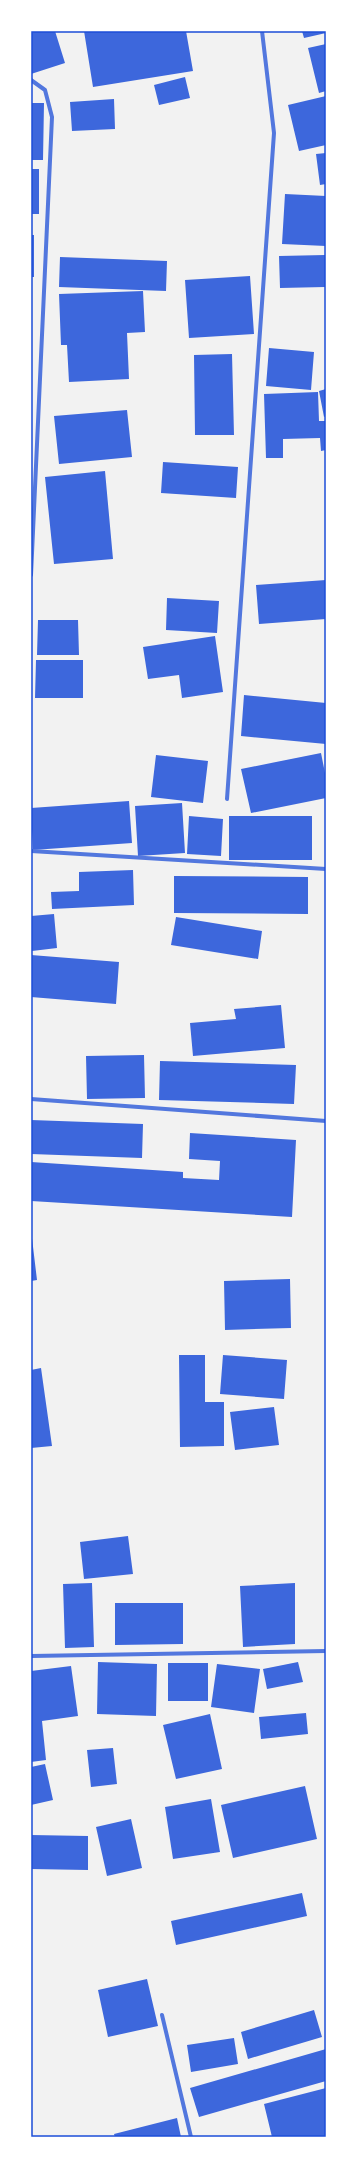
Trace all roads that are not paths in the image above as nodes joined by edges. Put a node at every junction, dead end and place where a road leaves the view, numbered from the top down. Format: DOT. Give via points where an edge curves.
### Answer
graph roads {
  1 [pos="262,31"];
  2 [pos="31,80"];
  3 [pos="31,575"];
  4 [pos="227,799"];
  5 [pos="31,851"];
  6 [pos="326,869"];
  7 [pos="31,1099"];
  8 [pos="326,1120"];
  9 [pos="326,1651"];
  10 [pos="31,1656"];
  11 [pos="162,2015"];
  12 [pos="191,2137"];
  1 -- 4 [label="street" via="274,133"];
  2 -- 3 [label="street" via="45,90 52,117"];
  5 -- 6 [label="street"];
  7 -- 8 [label="street"];
  9 -- 10 [label="street"];
  11 -- 12 [label="street"];
}
